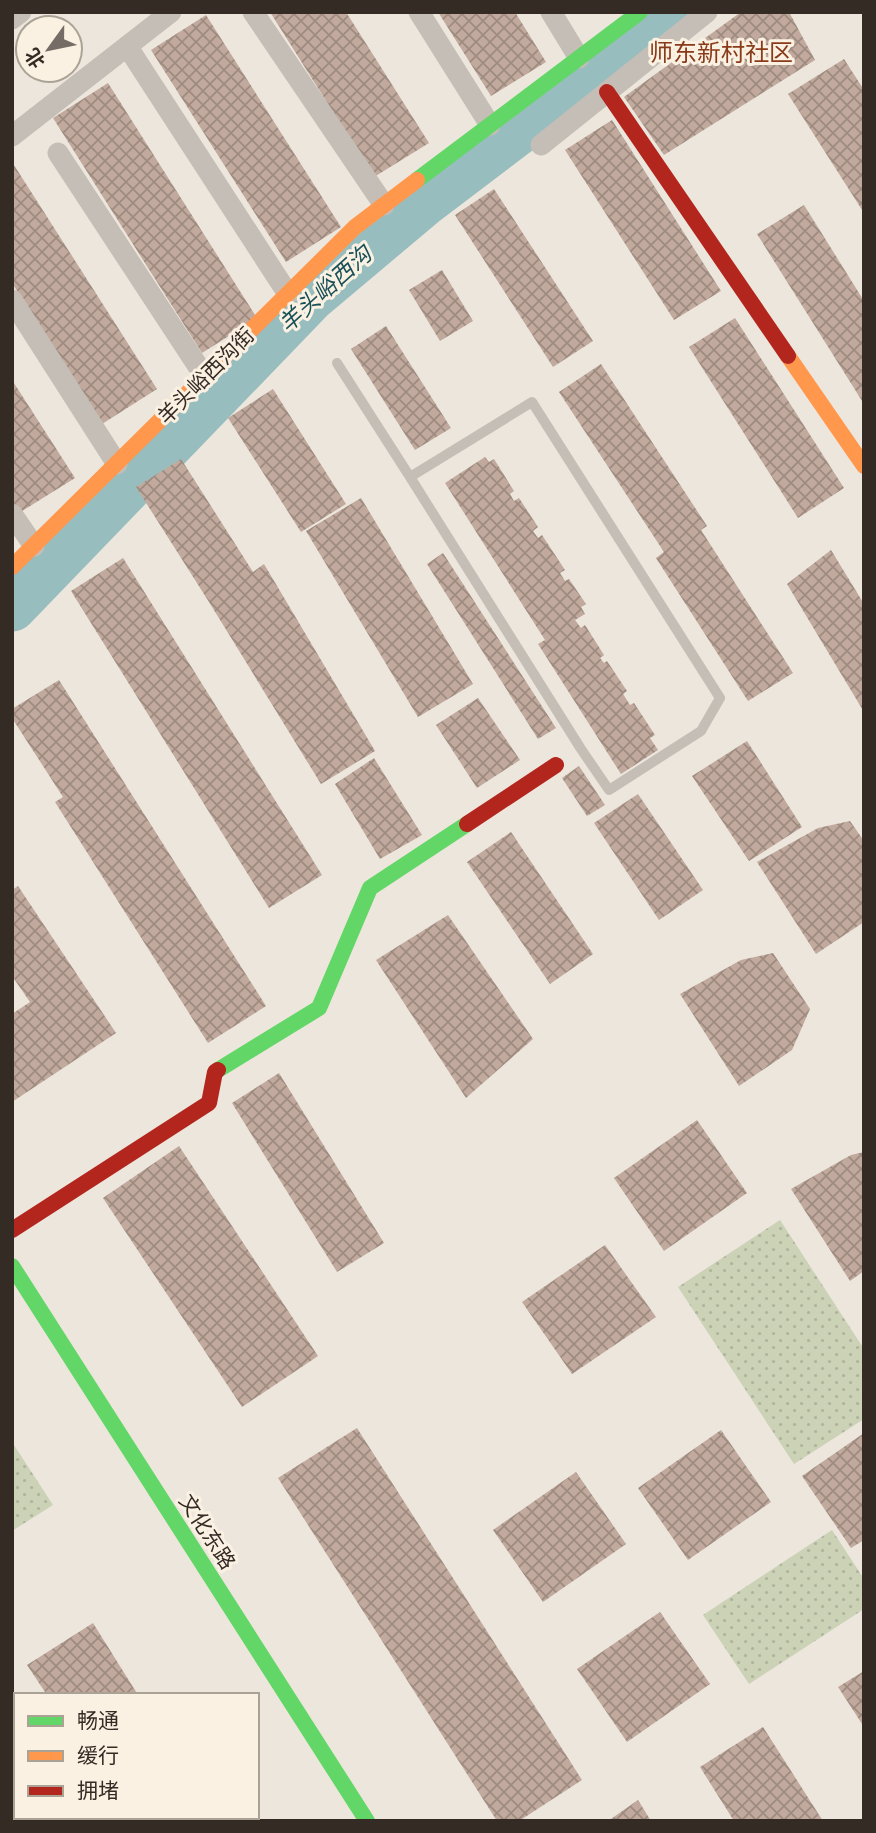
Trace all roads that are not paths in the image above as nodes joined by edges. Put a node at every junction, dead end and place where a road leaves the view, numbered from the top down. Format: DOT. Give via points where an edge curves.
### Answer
graph roads {
  1 [pos="21,12"];
  2 [pos="171,12"];
  3 [pos="253,12"];
  4 [pos="419,12"];
  5 [pos="551,12"];
  6 [pos="639,12"];
  7 [pos="707,12"];
  8 [pos="12,19"];
  9 [pos="127,46"];
  10 [pos="579,58"];
  11 [pos="607,92"];
  12 [pos="490,125"];
  13 [pos="12,136"];
  14 [pos="541,145"];
  15 [pos="58,153"];
  16 [pos="384,205"];
  17 [pos="288,294"];
  18 [pos="12,300"];
  19 [pos="337,363"];
  20 [pos="205,377"];
  21 [pos="863,462"];
  22 [pos="117,464"];
  23 [pos="410,477"];
  24 [pos="12,514"];
  25 [pos="34,546"];
  26 [pos="12,567"];
  27 [pos="569,757"];
  28 [pos="12,1230"];
  29 [pos="12,1266"];
  30 [pos="367,1821"];
  1 -- 8 [label="street"];
  2 -- 9 [label="street"];
  3 -- 16 [label="street"];
  4 -- 12 [label="street"];
  5 -- 10 [label="street"];
  6 -- 10 [label="street, 羊头峪西沟街"];
  7 -- 11 [label="street"];
  9 -- 13 [label="street"];
  9 -- 17 [label="street"];
  10 -- 12 [label="street, 羊头峪西沟街"];
  11 -- 14 [label="street"];
  11 -- 21 [label="street"];
  12 -- 16 [label="street, 羊头峪西沟街"];
  15 -- 20 [label="street"];
  16 -- 17 [label="street, 羊头峪西沟街" via="355,227"];
  17 -- 20 [label="street, 羊头峪西沟街"];
  18 -- 22 [label="street"];
  19 -- 23 [label="lane"];
  20 -- 22 [label="street, 羊头峪西沟街"];
  22 -- 25 [label="street, 羊头峪西沟街"];
  23 -- 27 [label="lane"];
  23 -- 27 [label="lane" via="532,402 720,698 701,731 609,790"];
  24 -- 25 [label="street"];
  25 -- 26 [label="street, 羊头峪西沟街"];
  27 -- 28 [label="street" via="370,888 319,1008 215,1072 209,1103"];
  29 -- 30 [label="street, 文化东路"];
}
